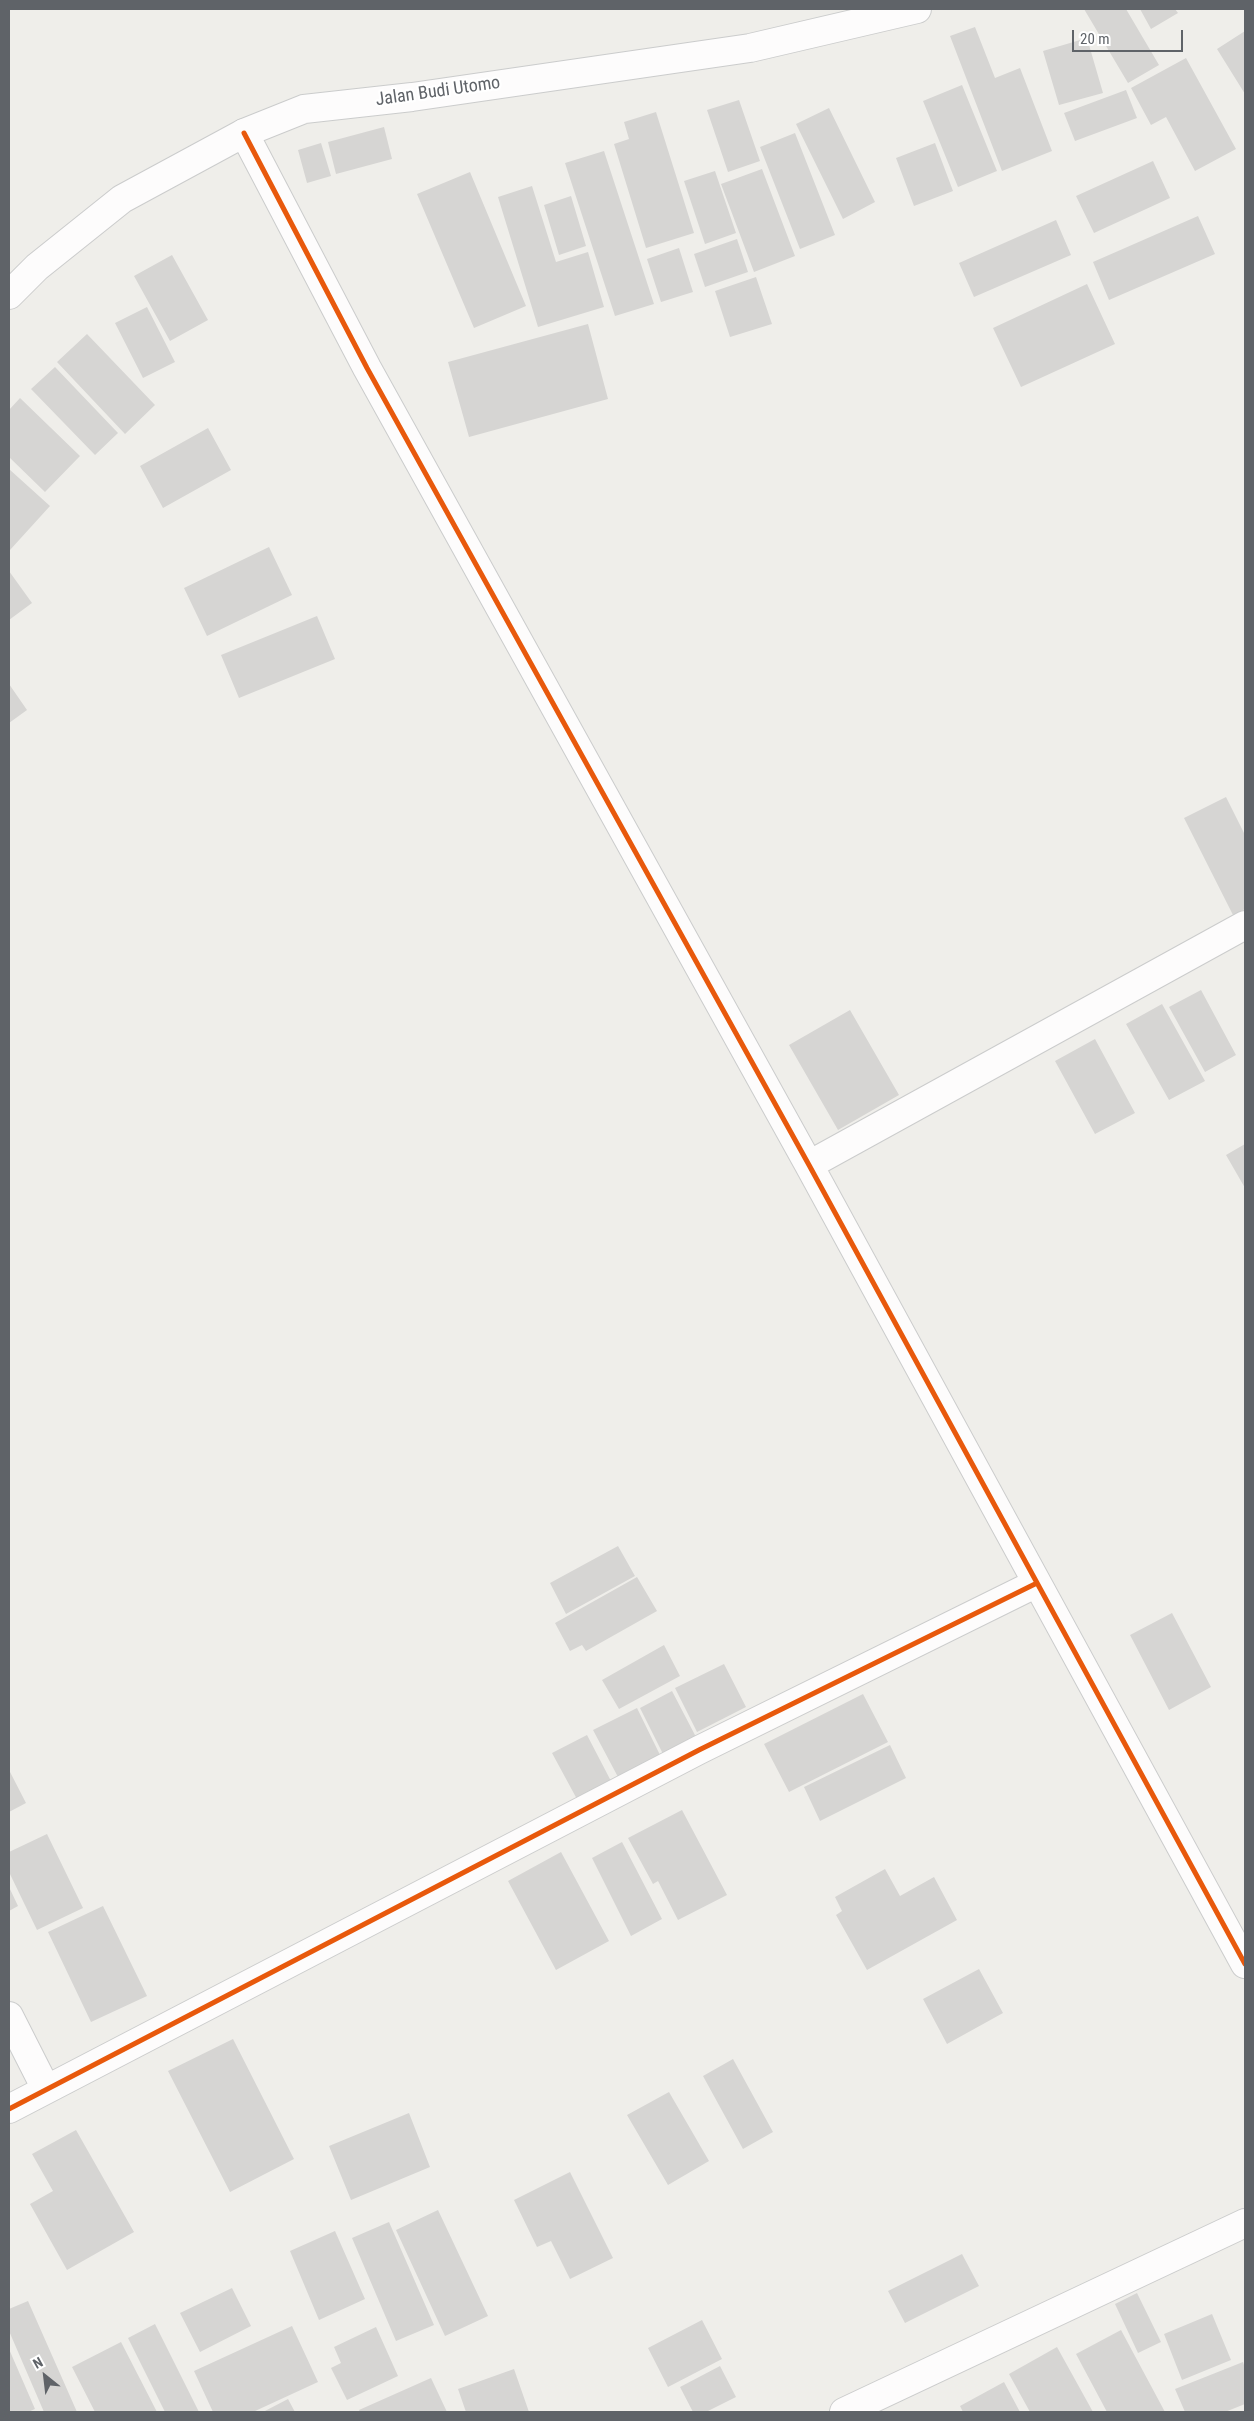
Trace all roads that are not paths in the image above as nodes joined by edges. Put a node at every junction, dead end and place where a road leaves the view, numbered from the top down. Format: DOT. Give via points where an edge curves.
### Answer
graph roads {
  1 [pos="917,9"];
  2 [pos="244,133"];
  3 [pos="9,295"];
  4 [pos="1245,925"];
  5 [pos="809,1165"];
  6 [pos="1037,1584"];
  7 [pos="1245,1964"];
  8 [pos="9,2016"];
  9 [pos="46,2089"];
  10 [pos="9,2109"];
  11 [pos="1245,2223"];
  12 [pos="844,2412"];
  1 -- 2 [label="street, Jalan Budi Utomo" via="750,48 412,97 304,108"];
  2 -- 3 [label="street, Jalan Budi Utomo" via="122,199"];
  2 -- 5 [label="street" via="372,376"];
  4 -- 5 [label="street"];
  5 -- 6 [label="street"];
  6 -- 7 [label="street"];
  6 -- 9 [label="street" via="699,1750"];
  8 -- 9 [label="street"];
  9 -- 10 [label="street"];
  11 -- 12 [label="street"];
}
